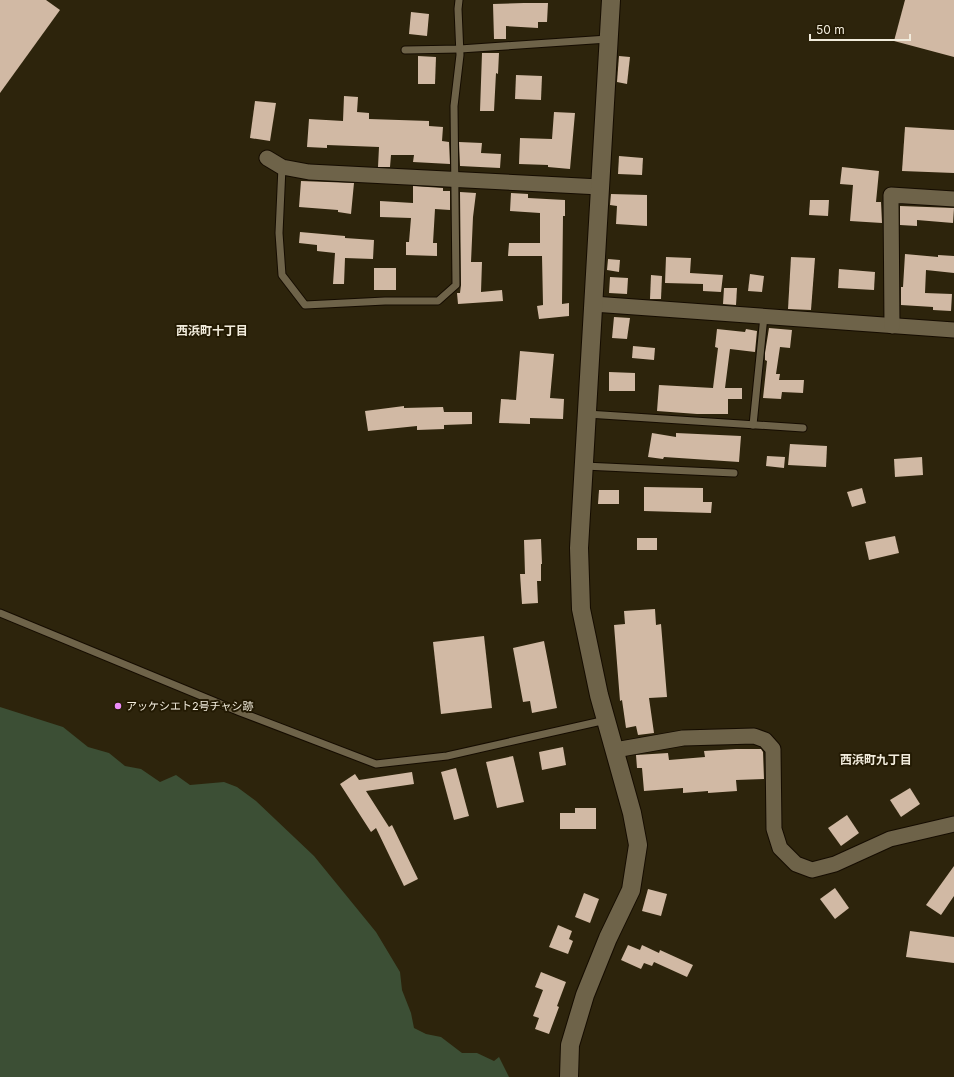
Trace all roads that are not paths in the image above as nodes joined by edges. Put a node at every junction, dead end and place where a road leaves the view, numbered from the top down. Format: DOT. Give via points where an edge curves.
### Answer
graph roads {
  1 [pos="459,0"];
  2 [pos="611,0"];
  3 [pos="608,39"];
  4 [pos="460,49"];
  5 [pos="405,50"];
  6 [pos="267,158"];
  7 [pos="282,167"];
  8 [pos="455,180"];
  9 [pos="600,187"];
  10 [pos="954,199"];
  11 [pos="593,304"];
  12 [pos="764,316"];
  13 [pos="892,326"];
  14 [pos="954,330"];
  15 [pos="587,414"];
  16 [pos="754,425"];
  17 [pos="803,428"];
  18 [pos="584,466"];
  19 [pos="734,473"];
  20 [pos="0,613"];
  21 [pos="606,720"];
  22 [pos="615,750"];
  23 [pos="954,824"];
  24 [pos="569,1077"];
  1 -- 4 [label="lane"];
  2 -- 3 [label="street"];
  3 -- 4 [label="lane"];
  3 -- 9 [label="street"];
  4 -- 5 [label="lane"];
  4 -- 8 [label="lane" via="454,106"];
  6 -- 7 [label="street"];
  7 -- 8 [label="street" via="310,172"];
  7 -- 8 [label="lane" via="279,233 282,275 305,305 438,301 456,285"];
  8 -- 9 [label="street"];
  9 -- 11 [label="street"];
  10 -- 13 [label="street" via="891,195"];
  11 -- 12 [label="street"];
  11 -- 15 [label="street"];
  12 -- 13 [label="street"];
  12 -- 16 [label="lane"];
  13 -- 14 [label="street"];
  15 -- 16 [label="lane"];
  15 -- 18 [label="street"];
  16 -- 17 [label="lane"];
  18 -- 19 [label="lane"];
  18 -- 21 [label="street" via="579,548 581,609"];
  20 -- 21 [label="lane" via="240,712 376,764 447,756"];
  21 -- 22 [label="street"];
  22 -- 23 [label="street" via="683,738 754,736 765,740 773,749 774,828 780,848 796,864 812,870 835,864 890,839"];
  22 -- 24 [label="street" via="638,845 631,890 585,995 570,1045"];
}
